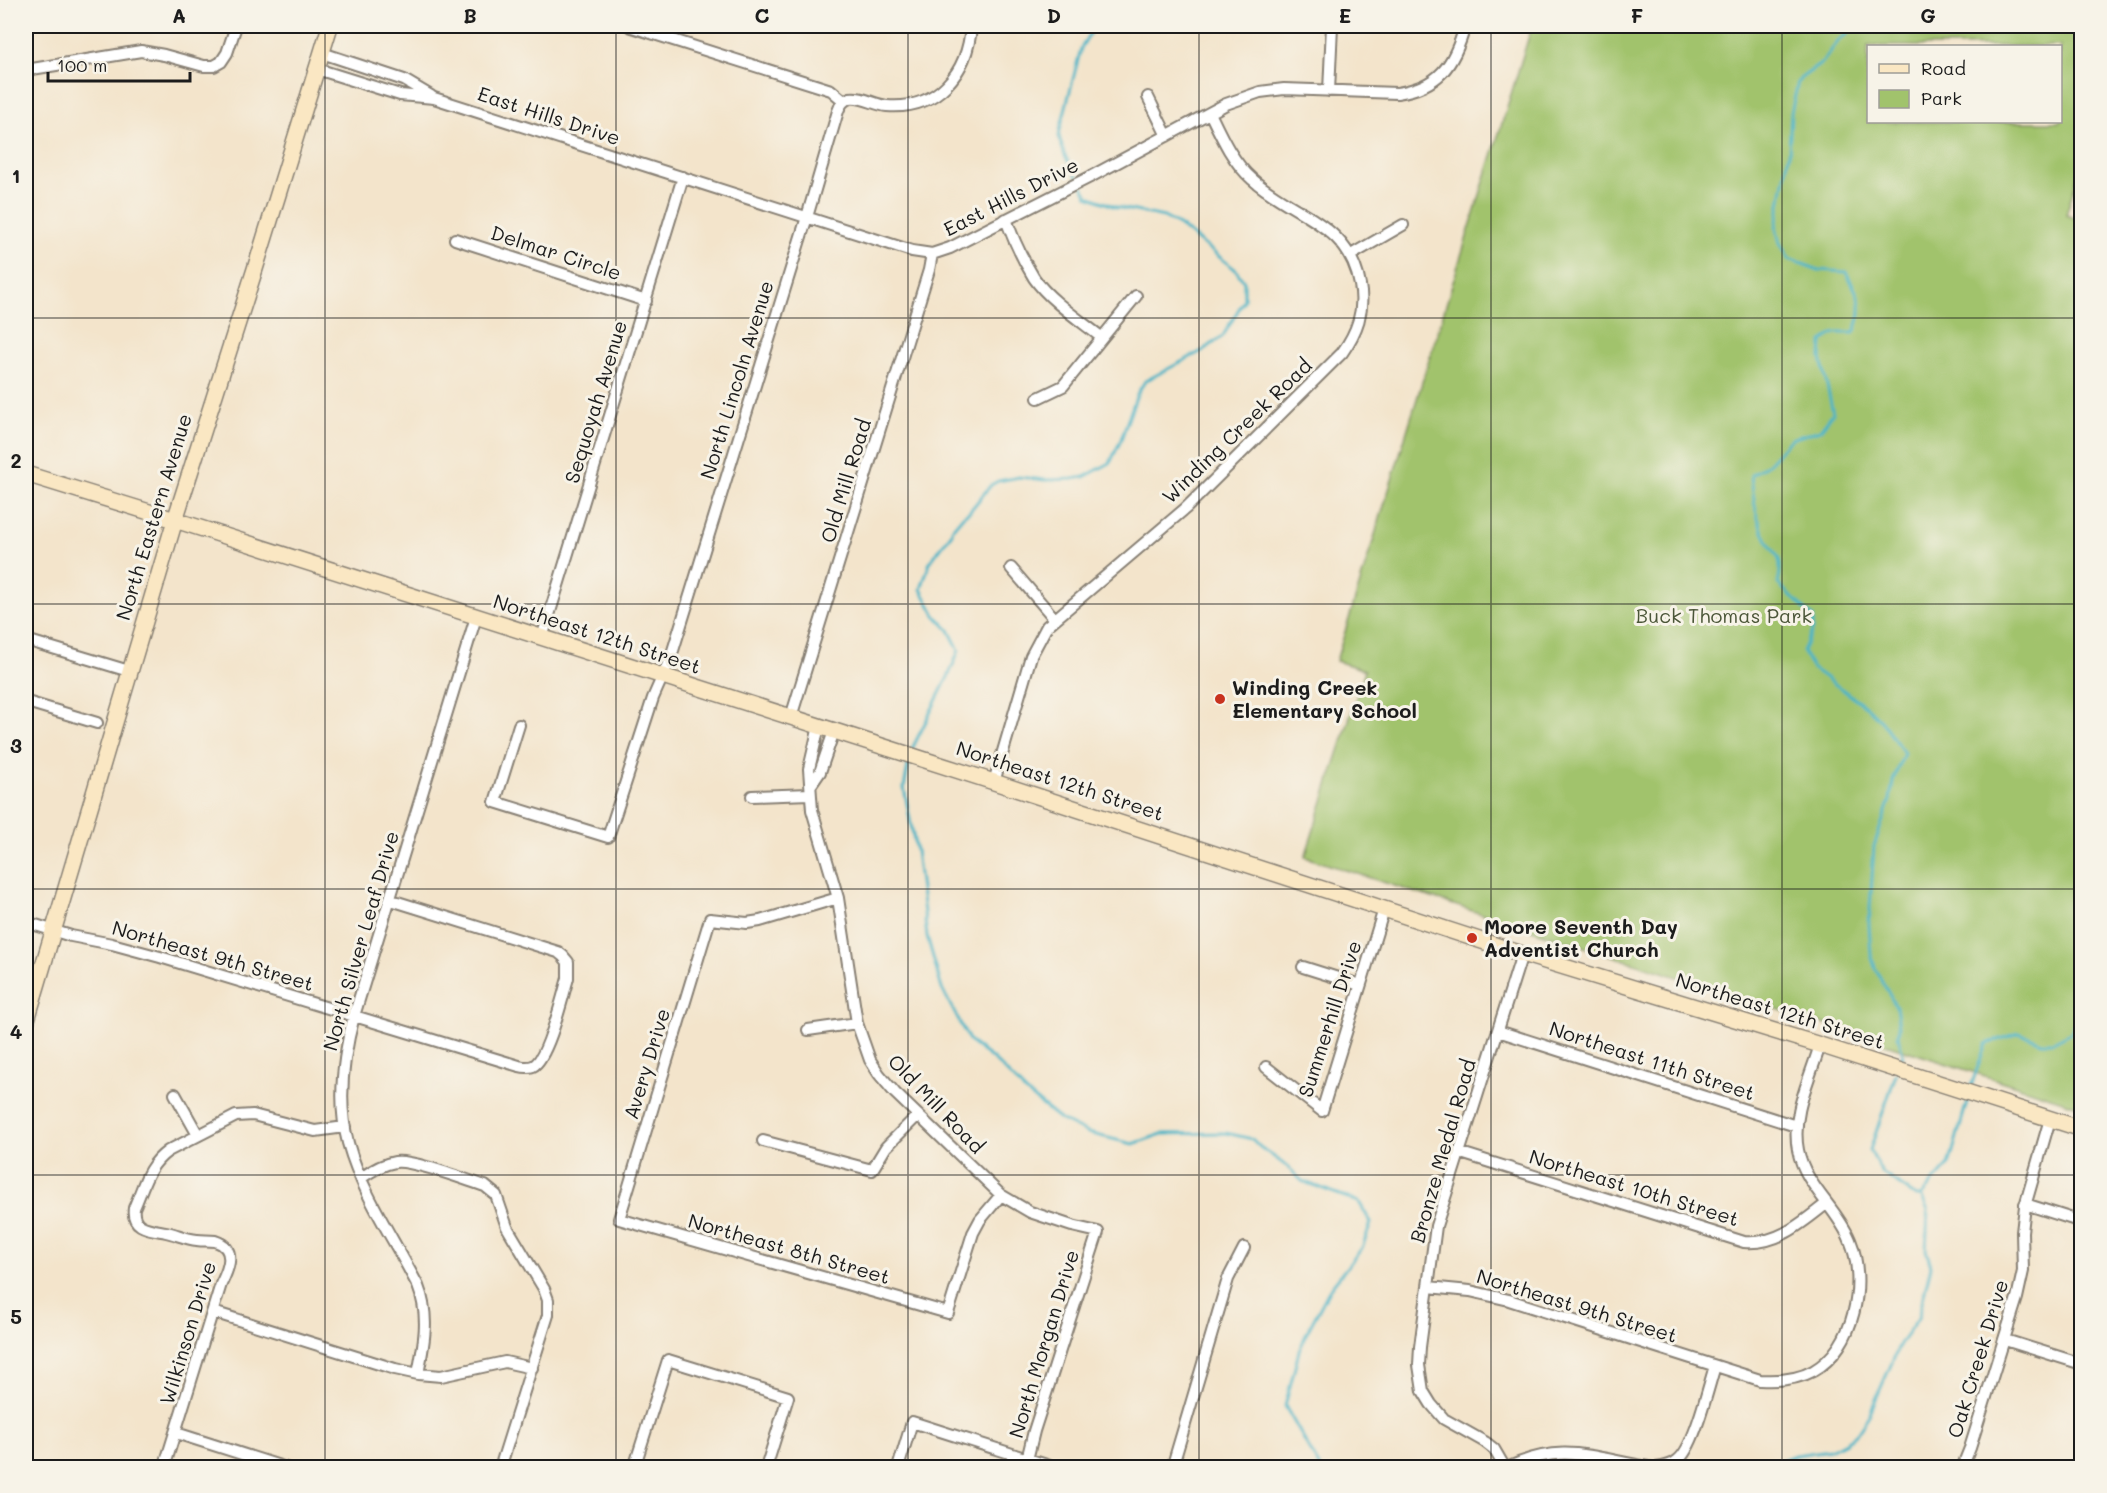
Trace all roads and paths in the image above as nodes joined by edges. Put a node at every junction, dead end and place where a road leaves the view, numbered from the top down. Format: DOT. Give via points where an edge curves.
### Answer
graph roads {
  1 [pos="236,26"];
  2 [pos="330,26"];
  3 [pos="629,26"];
  4 [pos="970,26"];
  5 [pos="1332,26"];
  6 [pos="1465,26"];
  7 [pos="322,53"];
  8 [pos="317,69"];
  9 [pos="26,70"];
  10 [pos="1329,91"];
  11 [pos="1148,97"];
  12 [pos="434,98"];
  13 [pos="844,100"];
  14 [pos="1210,113"];
  15 [pos="1167,136"];
  16 [pos="683,177"];
  17 [pos="807,217"];
  18 [pos="1006,219"];
  19 [pos="1403,225"];
  20 [pos="455,239"];
  21 [pos="932,254"];
  22 [pos="1351,255"];
  23 [pos="1136,296"];
  24 [pos="646,301"];
  25 [pos="1101,337"];
  26 [pos="1038,398"];
  27 [pos="26,474"];
  28 [pos="175,520"];
  29 [pos="1011,568"];
  30 [pos="476,617"];
  31 [pos="1054,618"];
  32 [pos="542,638"];
  33 [pos="26,639"];
  34 [pos="129,671"];
  35 [pos="662,677"];
  36 [pos="26,706"];
  37 [pos="791,717"];
  38 [pos="97,723"];
  39 [pos="519,725"];
  40 [pos="819,726"];
  41 [pos="834,731"];
  42 [pos="994,782"];
  43 [pos="811,790"];
  44 [pos="752,796"];
  45 [pos="838,898"];
  46 [pos="391,900"];
  47 [pos="1383,909"];
  48 [pos="26,922"];
  49 [pos="54,930"];
  50 [pos="1522,954"];
  51 [pos="1303,967"];
  52 [pos="1360,984"];
  53 [pos="354,1016"];
  54 [pos="26,1023"];
  55 [pos="857,1023"];
  56 [pos="808,1030"];
  57 [pos="1498,1031"];
  58 [pos="1820,1045"];
  59 [pos="1266,1067"];
  60 [pos="175,1094"];
  61 [pos="918,1115"];
  62 [pos="2050,1119"];
  63 [pos="1796,1126"];
  64 [pos="345,1127"];
  65 [pos="2082,1129"];
  66 [pos="198,1135"];
  67 [pos="763,1141"];
  68 [pos="1458,1152"];
  69 [pos="361,1178"];
  70 [pos="1001,1195"];
  71 [pos="1826,1204"];
  72 [pos="2025,1204"];
  73 [pos="619,1219"];
  74 [pos="2082,1222"];
  75 [pos="1098,1232"];
  76 [pos="1244,1248"];
  77 [pos="1428,1287"];
  78 [pos="213,1312"];
  79 [pos="2005,1340"];
  80 [pos="2082,1364"];
  81 [pos="1715,1366"];
  82 [pos="532,1368"];
  83 [pos="418,1374"];
  84 [pos="176,1433"];
  85 [pos="1026,1463"];
  86 [pos="164,1467"];
  87 [pos="286,1467"];
  88 [pos="500,1467"];
  89 [pos="634,1467"];
  90 [pos="766,1467"];
  91 [pos="897,1467"];
  92 [pos="1056,1467"];
  93 [pos="1172,1467"];
  94 [pos="1506,1467"];
  95 [pos="1655,1467"];
  96 [pos="1962,1467"];
  1 -- 9 [label="street" via="224,59 210,67 141,51"];
  2 -- 7 [label="street, North Eastern Avenue"];
  3 -- 13 [label="street" via="831,90"];
  4 -- 13 [label="street" via="962,66 932,97 897,106"];
  5 -- 10 [label="street"];
  6 -- 10 [label="street, East Hills Drive" via="1448,67 1425,86 1396,93"];
  7 -- 8 [label="street, North Eastern Avenue"];
  7 -- 12 [label="street, East Hills Drive" via="404,80"];
  8 -- 12 [label="street, East Hills Drive" via="400,95"];
  8 -- 28 [label="street, North Eastern Avenue"];
  10 -- 14 [label="street, East Hills Drive" via="1260,92"];
  11 -- 15 [label="street"];
  12 -- 16 [label="street, East Hills Drive"];
  13 -- 17 [label="street, North Lincoln Avenue"];
  14 -- 15 [label="street, East Hills Drive"];
  14 -- 22 [label="street, Winding Creek Road" via="1232,156 1253,180 1328,230"];
  15 -- 18 [label="street, East Hills Drive"];
  16 -- 17 [label="street, East Hills Drive"];
  16 -- 24 [label="street, Sequoyah Avenue"];
  17 -- 21 [label="street, East Hills Drive"];
  17 -- 35 [label="street, North Lincoln Avenue"];
  18 -- 21 [label="street, East Hills Drive"];
  18 -- 25 [label="street" via="1035,279"];
  19 -- 22 [label="street"];
  20 -- 24 [label="street, Delmar Circle"];
  21 -- 37 [label="street, Old Mill Road"];
  22 -- 31 [label="street, Winding Creek Road" via="1361,289 1361,314 1355,334 1342,353 1186,508"];
  23 -- 25 [label="street"];
  24 -- 32 [label="street, Sequoyah Avenue"];
  25 -- 26 [label="street" via="1063,386"];
  27 -- 28 [label="street, Northeast 12th Street"];
  28 -- 30 [label="street, Northeast 12th Street"];
  28 -- 34 [label="street, North Eastern Avenue"];
  29 -- 31 [label="street"];
  30 -- 32 [label="street, Northeast 12th Street"];
  30 -- 46 [label="street, North Silver Leaf Drive"];
  31 -- 42 [label="street, Winding Creek Road" via="1031,656"];
  32 -- 35 [label="street, Northeast 12th Street"];
  33 -- 34 [label="street"];
  34 -- 49 [label="street, North Eastern Avenue"];
  35 -- 37 [label="street, Northeast 12th Street"];
  35 -- 39 [label="street, North Lincoln Avenue" via="608,837 495,802"];
  36 -- 38 [label="street" via="27,702"];
  37 -- 40 [label="street, Northeast 12th Street"];
  40 -- 41 [label="street, Northeast 12th Street"];
  40 -- 43 [label="street, Old Mill Road" via="809,769"];
  41 -- 42 [label="street, Northeast 12th Street"];
  41 -- 43 [label="street"];
  42 -- 47 [label="street, Northeast 12th Street"];
  43 -- 44 [label="street"];
  43 -- 45 [label="street, Old Mill Road" via="816,828"];
  45 -- 55 [label="street, Old Mill Road"];
  45 -- 73 [label="street, Avery Drive" via="760,921 710,920"];
  46 -- 53 [label="street, North Silver Leaf Drive"];
  46 -- 53 [label="street, Northeast 9th Street" via="563,956 569,966 568,978 547,1048 534,1066 519,1066"];
  47 -- 50 [label="street, Northeast 12th Street"];
  47 -- 52 [label="street, Summerhill Drive"];
  48 -- 49 [label="street, Northeast 9th Street"];
  49 -- 53 [label="street, Northeast 9th Street" via="160,957"];
  49 -- 54 [label="street, North Eastern Avenue"];
  50 -- 57 [label="street, Bronze Medal Road"];
  50 -- 58 [label="street, Northeast 12th Street"];
  51 -- 52 [label="street"];
  52 -- 59 [label="street, Summerhill Drive" via="1322,1111"];
  53 -- 64 [label="street, North Silver Leaf Drive" via="344,1069"];
  55 -- 56 [label="street"];
  55 -- 61 [label="street, Old Mill Road" via="879,1074"];
  57 -- 63 [label="street, Northeast 11th Street"];
  57 -- 68 [label="street, Bronze Medal Road"];
  58 -- 62 [label="street, Northeast 12th Street"];
  58 -- 63 [label="street"];
  60 -- 66 [label="street"];
  61 -- 67 [label="street" via="886,1147 872,1170"];
  61 -- 70 [label="street, Old Mill Road"];
  62 -- 65 [label="street, Northeast 12th Street"];
  62 -- 72 [label="street, Oak Creek Drive"];
  63 -- 71 [label="street, Northeast 9th Street" via="1804,1170"];
  64 -- 66 [label="street, Wilkinson Drive" via="315,1131 247,1115 227,1119"];
  64 -- 69 [label="street, North Silver Leaf Drive"];
  66 -- 78 [label="street, Wilkinson Drive" via="155,1161 133,1214 147,1229 215,1241 225,1248 231,1264"];
  68 -- 71 [label="street, Northeast 10th Street" via="1744,1242 1778,1238"];
  68 -- 77 [label="street, Bronze Medal Road" via="1436,1226"];
  69 -- 82 [label="street" via="388,1164 404,1162 492,1190 507,1227 548,1300 548,1315"];
  69 -- 83 [label="street, North Silver Leaf Drive" via="423,1300 426,1324"];
  70 -- 73 [label="street, Northeast 8th Street" via="973,1233 948,1313"];
  70 -- 75 [label="street, Old Mill Road" via="1030,1212"];
  71 -- 81 [label="street, Northeast 9th Street" via="1837,1215 1851,1243 1857,1276 1851,1318 1839,1346 1824,1364 1791,1379 1760,1380"];
  72 -- 74 [label="street"];
  72 -- 79 [label="street, Oak Creek Drive" via="2021,1284"];
  75 -- 85 [label="street, North Morgan Drive"];
  76 -- 93 [label="street" via="1228,1279"];
  77 -- 81 [label="street, Northeast 9th Street" via="1509,1300"];
  77 -- 94 [label="street, Bronze Medal Road" via="1419,1365 1423,1391 1444,1419 1490,1445"];
  78 -- 83 [label="street"];
  78 -- 84 [label="street, Wilkinson Drive"];
  79 -- 80 [label="street"];
  79 -- 96 [label="street, Oak Creek Drive"];
  81 -- 95 [label="street" via="1688,1447 1678,1461"];
  82 -- 83 [label="street" via="505,1362 441,1376"];
  82 -- 88 [label="street"];
  84 -- 86 [label="street, Wilkinson Drive"];
  84 -- 87 [label="street"];
  85 -- 91 [label="street" via="912,1422"];
  85 -- 92 [label="street"];
  89 -- 90 [label="street" via="668,1360 788,1397"];
  94 -- 95 [label="street" via="1562,1452"];
}
